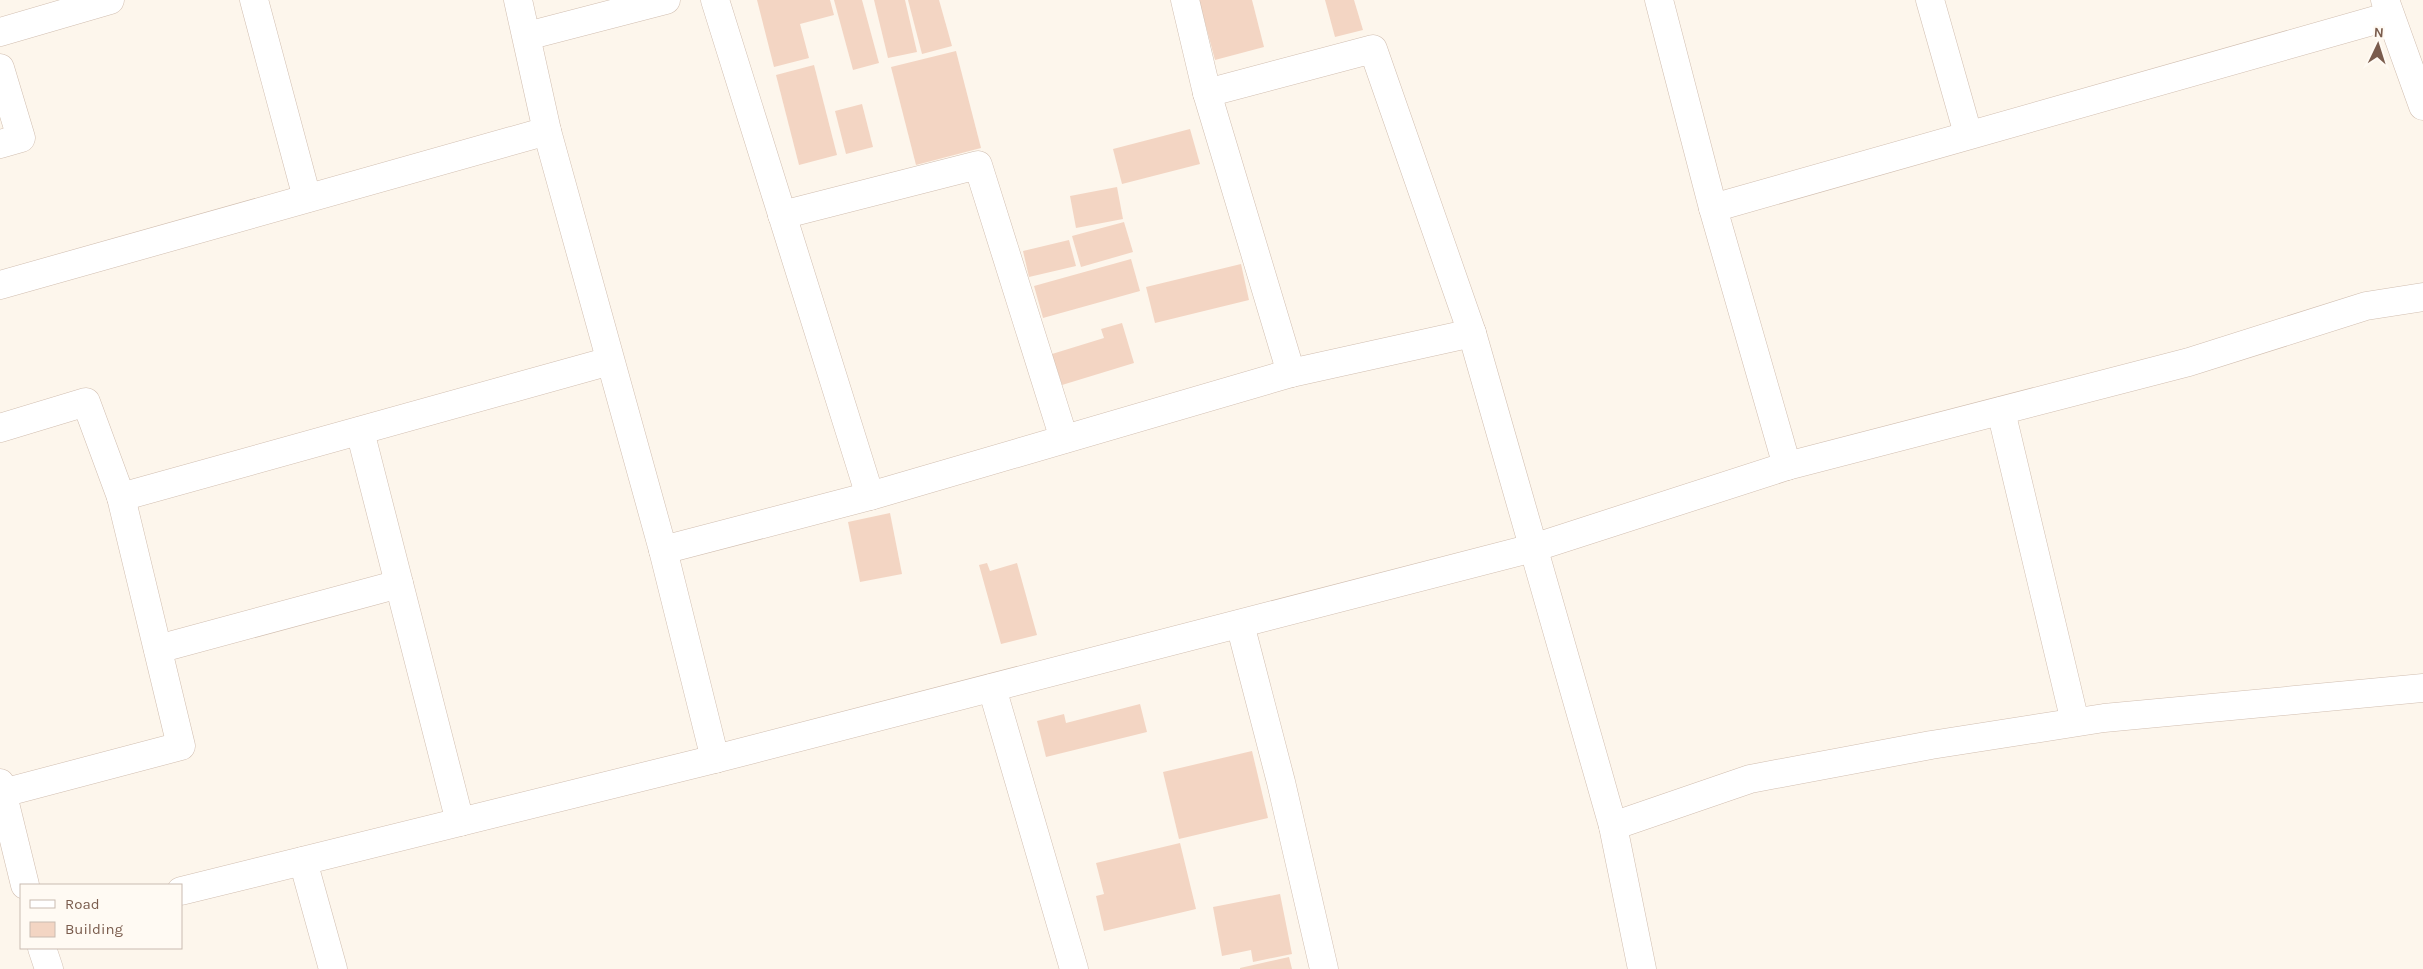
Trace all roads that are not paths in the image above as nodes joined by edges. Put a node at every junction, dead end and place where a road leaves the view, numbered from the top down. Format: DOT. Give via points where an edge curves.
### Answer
graph roads {
  1 [pos="110,0"];
  2 [pos="254,0"];
  3 [pos="518,0"];
  4 [pos="666,0"];
  5 [pos="715,0"];
  6 [pos="1185,0"];
  7 [pos="1659,0"];
  8 [pos="1930,0"];
  9 [pos="2388,8"];
  10 [pos="0,32"];
  11 [pos="527,36"];
  12 [pos="0,68"];
  13 [pos="1207,93"];
  14 [pos="2423,106"];
  15 [pos="547,131"];
  16 [pos="1968,134"];
  17 [pos="0,144"];
  18 [pos="307,198"];
  19 [pos="1713,208"];
  20 [pos="782,215"];
  21 [pos="0,285"];
  22 [pos="2423,297"];
  23 [pos="1472,333"];
  24 [pos="610,361"];
  25 [pos="1291,373"];
  26 [pos="2001,410"];
  27 [pos="0,428"];
  28 [pos="360,430"];
  29 [pos="1064,439"];
  30 [pos="1787,466"];
  31 [pos="870,496"];
  32 [pos="121,497"];
  33 [pos="1533,548"];
  34 [pos="663,550"];
  35 [pos="399,584"];
  36 [pos="1240,624"];
  37 [pos="158,649"];
  38 [pos="992,688"];
  39 [pos="2423,688"];
  40 [pos="2075,722"];
  41 [pos="715,760"];
  42 [pos="1,788"];
  43 [pos="460,822"];
  44 [pos="1614,826"];
  45 [pos="303,861"];
  46 [pos="25,884"];
  47 [pos="182,891"];
  48 [pos="42,949"];
  49 [pos="49,969"];
  50 [pos="333,969"];
  51 [pos="1074,969"];
  52 [pos="1324,969"];
  53 [pos="1642,969"];
  1 -- 10 [label="street"];
  2 -- 18 [label="street"];
  3 -- 11 [label="street"];
  4 -- 11 [label="street"];
  5 -- 20 [label="street"];
  6 -- 13 [label="street"];
  7 -- 19 [label="street"];
  8 -- 16 [label="street"];
  9 -- 14 [label="street"];
  9 -- 16 [label="street"];
  11 -- 15 [label="street"];
  12 -- 17 [label="street" via="21,138"];
  13 -- 23 [label="street" via="1373,49"];
  13 -- 25 [label="street"];
  15 -- 18 [label="street"];
  15 -- 24 [label="street"];
  16 -- 19 [label="street"];
  18 -- 21 [label="street"];
  19 -- 30 [label="street"];
  20 -- 29 [label="street" via="978,164"];
  20 -- 31 [label="street"];
  22 -- 26 [label="street" via="2366,306 2189,362"];
  23 -- 25 [label="street"];
  23 -- 33 [label="street"];
  24 -- 28 [label="street"];
  24 -- 34 [label="street"];
  25 -- 29 [label="street"];
  26 -- 30 [label="street"];
  26 -- 40 [label="street"];
  27 -- 32 [label="street" via="86,402"];
  28 -- 32 [label="street"];
  28 -- 35 [label="street"];
  29 -- 31 [label="street"];
  30 -- 33 [label="street"];
  31 -- 34 [label="street"];
  32 -- 37 [label="street"];
  33 -- 36 [label="street"];
  33 -- 44 [label="street"];
  34 -- 41 [label="street"];
  35 -- 37 [label="street"];
  35 -- 43 [label="street"];
  36 -- 38 [label="street"];
  36 -- 52 [label="street"];
  37 -- 42 [label="street" via="181,746"];
  38 -- 41 [label="street"];
  38 -- 51 [label="street"];
  39 -- 40 [label="street"];
  40 -- 44 [label="street" via="1750,779"];
  41 -- 43 [label="street"];
  42 -- 46 [label="street"];
  43 -- 45 [label="street"];
  44 -- 53 [label="street"];
  45 -- 47 [label="street"];
  45 -- 50 [label="street"];
  48 -- 49 [label="street"];
}
